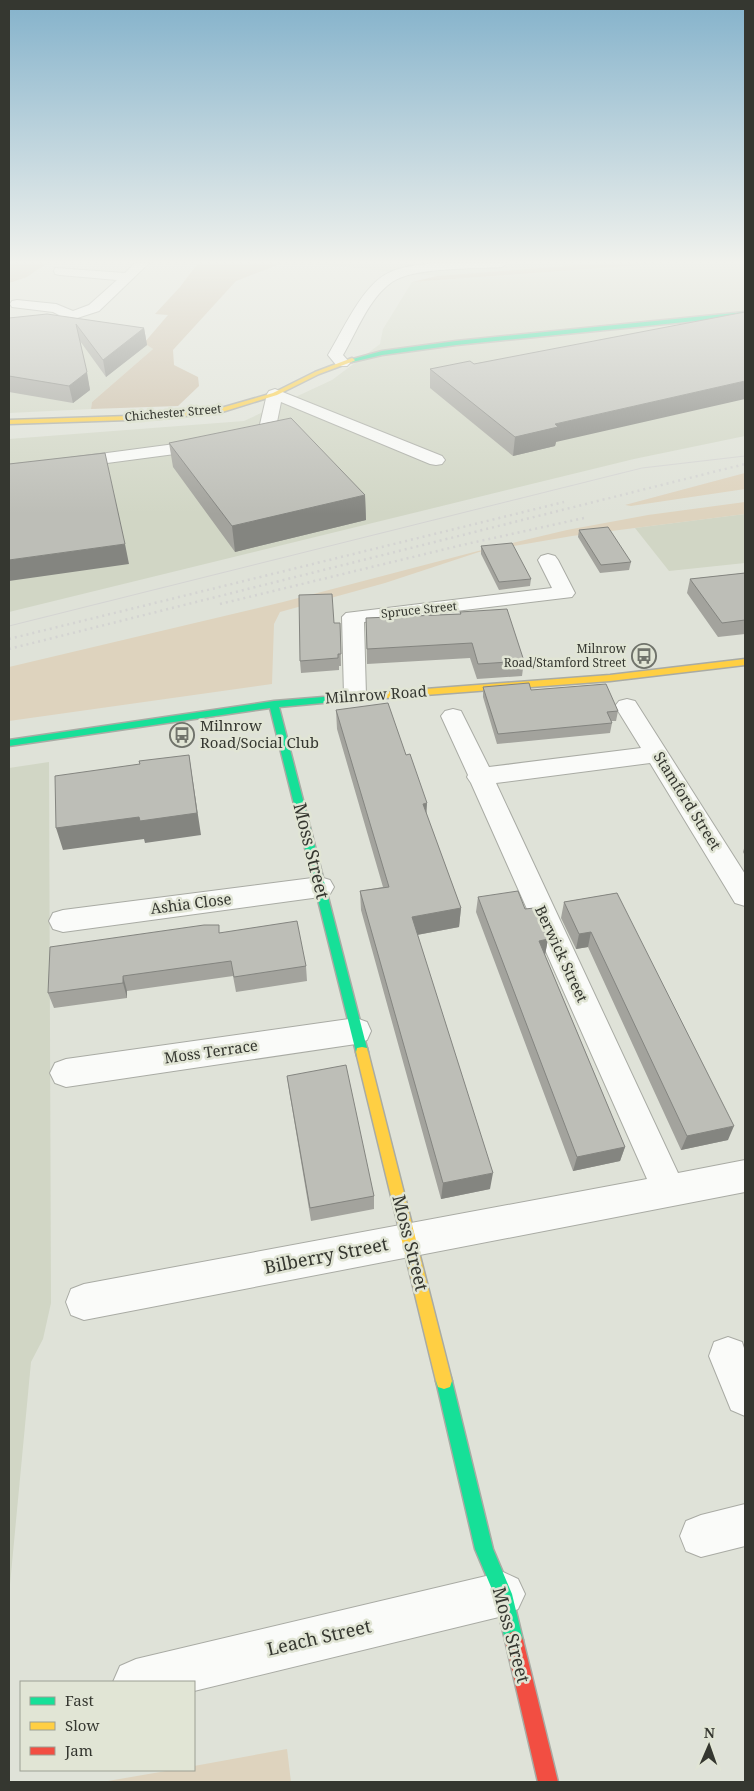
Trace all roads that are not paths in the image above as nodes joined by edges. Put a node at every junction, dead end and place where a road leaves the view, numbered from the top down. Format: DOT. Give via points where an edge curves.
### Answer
graph roads {
  1 [pos="340,347"];
  2 [pos="428,347"];
  3 [pos="342,363"];
  4 [pos="275,394"];
  5 [pos="9,422"];
  6 [pos="436,460"];
  7 [pos="9,471"];
  8 [pos="548,560"];
  9 [pos="745,662"];
  10 [pos="355,696"];
  11 [pos="274,704"];
  12 [pos="628,706"];
  13 [pos="453,716"];
  14 [pos="9,743"];
  15 [pos="658,754"];
  16 [pos="479,777"];
  17 [pos="320,887"];
  18 [pos="745,896"];
  19 [pos="62,921"];
  20 [pos="356,1031"];
  21 [pos="66,1074"];
  22 [pos="745,1176"];
  23 [pos="669,1190"];
  24 [pos="410,1240"];
  25 [pos="84,1302"];
  26 [pos="728,1356"];
  27 [pos="745,1396"];
  28 [pos="745,1525"];
  29 [pos="701,1536"];
  30 [pos="503,1594"];
  31 [pos="140,1681"];
  32 [pos="548,1782"];
  1 -- 3 [label="street" via="334,355"];
  2 -- 3 [label="street, Chichester Street"];
  3 -- 4 [label="street, Chichester Street"];
  4 -- 5 [label="street, Chichester Street" via="222,410 167,416"];
  4 -- 6 [label="street"];
  4 -- 7 [label="street" via="266,437"];
  8 -- 10 [label="street, Spruce Street" via="564,593 353,617"];
  9 -- 10 [label="street, Milnrow Road" via="610,678"];
  10 -- 11 [label="street, Milnrow Road"];
  11 -- 14 [label="street, Milnrow Road"];
  11 -- 17 [label="street, Moss Street"];
  12 -- 15 [label="street, Stamford Street"];
  13 -- 16 [label="street, Berwick Street"];
  15 -- 16 [label="street"];
  15 -- 18 [label="street, Stamford Street"];
  16 -- 23 [label="street, Berwick Street"];
  17 -- 19 [label="street, Ashia Close"];
  17 -- 20 [label="street, Moss Street"];
  20 -- 21 [label="street, Moss Terrace"];
  20 -- 24 [label="street, Moss Street"];
  22 -- 23 [label="street, Bilberry Street"];
  23 -- 24 [label="street, Bilberry Street"];
  24 -- 25 [label="street, Bilberry Street"];
  24 -- 30 [label="street, Moss Street" via="484,1549"];
  26 -- 27 [label="street"];
  28 -- 29 [label="street"];
  30 -- 31 [label="street, Leach Street"];
  30 -- 32 [label="street, Moss Street"];
}
